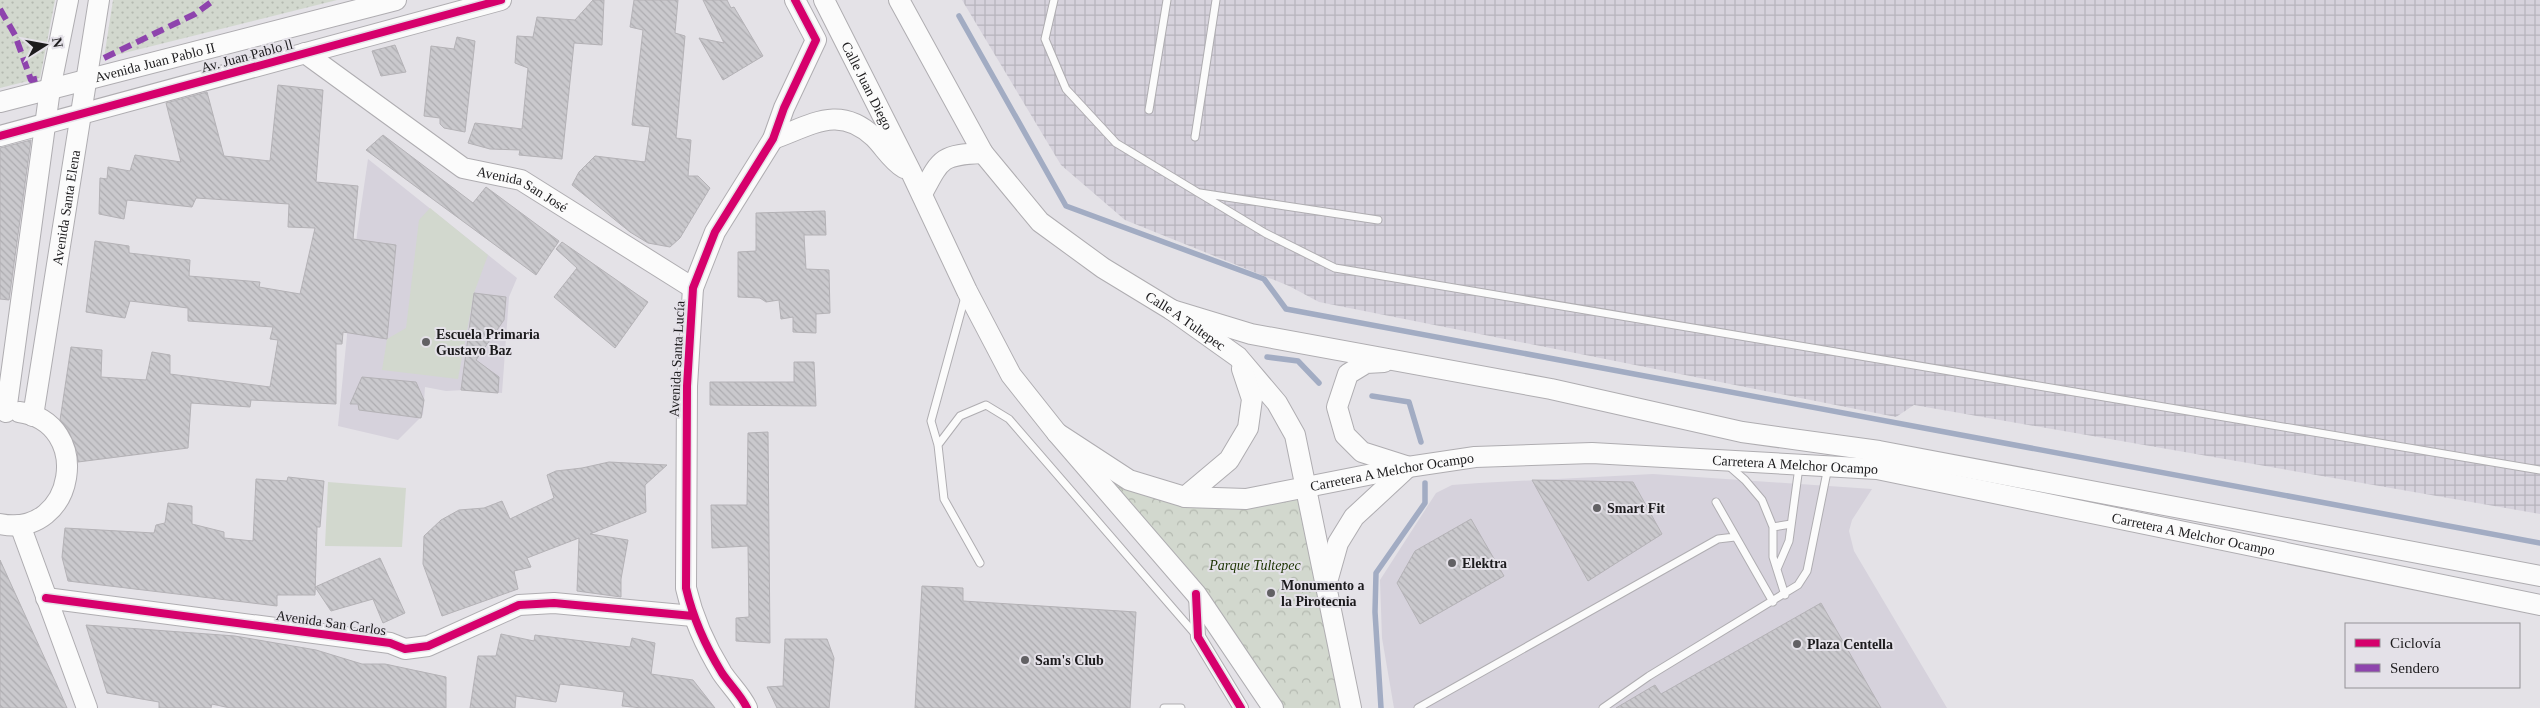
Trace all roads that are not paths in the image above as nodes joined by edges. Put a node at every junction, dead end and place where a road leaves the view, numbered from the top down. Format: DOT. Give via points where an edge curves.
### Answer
graph roads {
  1 [pos="68,0"];
  2 [pos="99,0"];
  3 [pos="396,0"];
  4 [pos="501,0"];
  5 [pos="795,0"];
  6 [pos="824,0"];
  7 [pos="899,0"];
  8 [pos="1054,0"];
  9 [pos="1167,0"];
  10 [pos="1216,0"];
  11 [pos="306,53"];
  12 [pos="88,79"];
  13 [pos="50,89"];
  14 [pos="0,102"];
  15 [pos="1149,110"];
  16 [pos="82,114"];
  17 [pos="46,123"];
  18 [pos="0,136"];
  19 [pos="1195,137"];
  20 [pos="774,139"];
  21 [pos="983,153"];
  22 [pos="911,172"];
  23 [pos="1195,192"];
  24 [pos="922,194"];
  25 [pos="1378,220"];
  26 [pos="693,288"];
  27 [pos="967,291"];
  28 [pos="1172,310"];
  29 [pos="1238,357"];
  30 [pos="1400,361"];
  31 [pos="3,413"];
  32 [pos="33,416"];
  33 [pos="1057,433"];
  34 [pos="938,445"];
  35 [pos="1721,459"];
  36 [pos="1800,464"];
  37 [pos="1828,464"];
  38 [pos="1408,466"];
  39 [pos="2540,470"];
  40 [pos="1307,486"];
  41 [pos="1185,497"];
  42 [pos="1716,502"];
  43 [pos="0,524"];
  44 [pos="1791,524"];
  45 [pos="20,525"];
  46 [pos="1773,527"];
  47 [pos="1735,537"];
  48 [pos="980,564"];
  49 [pos="1776,569"];
  50 [pos="2540,576"];
  51 [pos="1325,587"];
  52 [pos="1196,594"];
  53 [pos="1784,594"];
  54 [pos="46,598"];
  55 [pos="1773,602"];
  56 [pos="2540,605"];
  57 [pos="693,616"];
  58 [pos="1198,637"];
  59 [pos="87,708"];
  60 [pos="747,708"];
  61 [pos="1164,708"];
  62 [pos="1181,708"];
  63 [pos="1241,708"];
  64 [pos="1273,708"];
  65 [pos="1351,708"];
  66 [pos="1418,708"];
  67 [pos="1603,708"];
  1 -- 13 [label="main road"];
  2 -- 12 [label="main road, Avenida Santa Elena"];
  3 -- 12 [label="main road, Avenida Juan Pablo II"];
  4 -- 11 [label="main road, Av. Juan Pablo ll"];
  5 -- 20 [label="main road, Avenida Santa Lucía" via="816,40 784,108"];
  6 -- 22 [label="main road, Calle Juan Diego"];
  7 -- 21 [label="main road, Calle A Tultepec"];
  8 -- 23 [label="lane" via="1045,38 1066,89 1116,143"];
  9 -- 15 [label="lane"];
  10 -- 19 [label="lane"];
  11 -- 16 [label="main road, Av. Juan Pablo ll"];
  11 -- 26 [label="main road, Avenida San José" via="463,168 521,180"];
  12 -- 13 [label="main road, Avenida Juan Pablo II"];
  12 -- 16 [label="main road, Avenida Santa Elena"];
  13 -- 14 [label="main road, Avenida Juan Pablo II"];
  13 -- 17 [label="main road"];
  16 -- 17 [label="main road, Av. Juan Pablo ll"];
  16 -- 32 [label="main road, Avenida Santa Elena"];
  17 -- 18 [label="main road, Av. Juan Pablo ll"];
  17 -- 31 [label="main road"];
  20 -- 22 [label="main road" via="828,119 845,119 860,125 893,161"];
  20 -- 26 [label="main road, Avenida Santa Lucía" via="714,232"];
  21 -- 24 [label="main road" via="952,154 935,168"];
  21 -- 28 [label="main road, Calle A Tultepec" via="1040,222 1103,268"];
  22 -- 24 [label="main road"];
  23 -- 25 [label="lane"];
  23 -- 39 [label="lane" via="1265,233 1335,268"];
  24 -- 27 [label="main road"];
  26 -- 57 [label="main road, Avenida Santa Lucía" via="686,439 686,588"];
  27 -- 33 [label="main road" via="1011,375"];
  27 -- 34 [label="lane" via="931,421"];
  28 -- 29 [label="main road, Calle A Tultepec"];
  28 -- 30 [label="main road, Carretera A Melchor Ocampo" via="1251,334"];
  29 -- 40 [label="main road, Calle A Tultepec" via="1277,403 1295,435"];
  29 -- 41 [label="main road" via="1252,398 1248,428 1229,460"];
  30 -- 38 [label="main road" via="1366,363 1348,374 1337,407 1345,435 1362,452"];
  30 -- 50 [label="main road, Carretera A Melchor Ocampo" via="1551,389 1742,432 1879,451"];
  31 -- 32 [label="main road"];
  32 -- 45 [label="main road" via="48,425 60,440 68,471 65,487 48,512"];
  33 -- 41 [label="main road, Carretera A Melchor Ocampo" via="1129,480"];
  33 -- 52 [label="main road"];
  34 -- 48 [label="lane" via="944,499"];
  34 -- 58 [label="lane" via="960,416 986,405 1009,419"];
  35 -- 36 [label="main road, Carretera A Melchor Ocampo"];
  35 -- 38 [label="main road, Carretera A Melchor Ocampo" via="1592,453 1475,457"];
  35 -- 46 [label="lane" via="1762,500"];
  36 -- 37 [label="main road, Carretera A Melchor Ocampo"];
  36 -- 44 [label="lane"];
  37 -- 53 [label="lane" via="1807,571 1798,585"];
  37 -- 56 [label="main road, Carretera A Melchor Ocampo" via="1887,471"];
  38 -- 40 [label="main road, Carretera A Melchor Ocampo"];
  38 -- 51 [label="main road" via="1354,517 1338,543"];
  40 -- 41 [label="main road, Carretera A Melchor Ocampo" via="1246,499"];
  40 -- 51 [label="main road, Calle A Tultepec"];
  42 -- 47 [label="lane"];
  43 -- 45 [label="main road"];
  44 -- 46 [label="lane"];
  44 -- 49 [label="lane" via="1789,541"];
  45 -- 54 [label="main road"];
  46 -- 49 [label="lane"];
  47 -- 55 [label="lane"];
  47 -- 66 [label="lane" via="1718,539"];
  49 -- 53 [label="lane"];
  51 -- 65 [label="main road, Calle A Tultepec"];
  52 -- 58 [label="street"];
  52 -- 64 [label="main road"];
  53 -- 55 [label="lane"];
  54 -- 57 [label="main road, Avenida San Carlos" via="390,643 405,649 428,646 519,605 554,603"];
  54 -- 59 [label="main road"];
  55 -- 67 [label="lane" via="1649,676"];
  57 -- 60 [label="main road, Avenida Santa Lucía" via="722,673"];
  58 -- 63 [label="street"];
  61 -- 62 [label="lane"];
}
